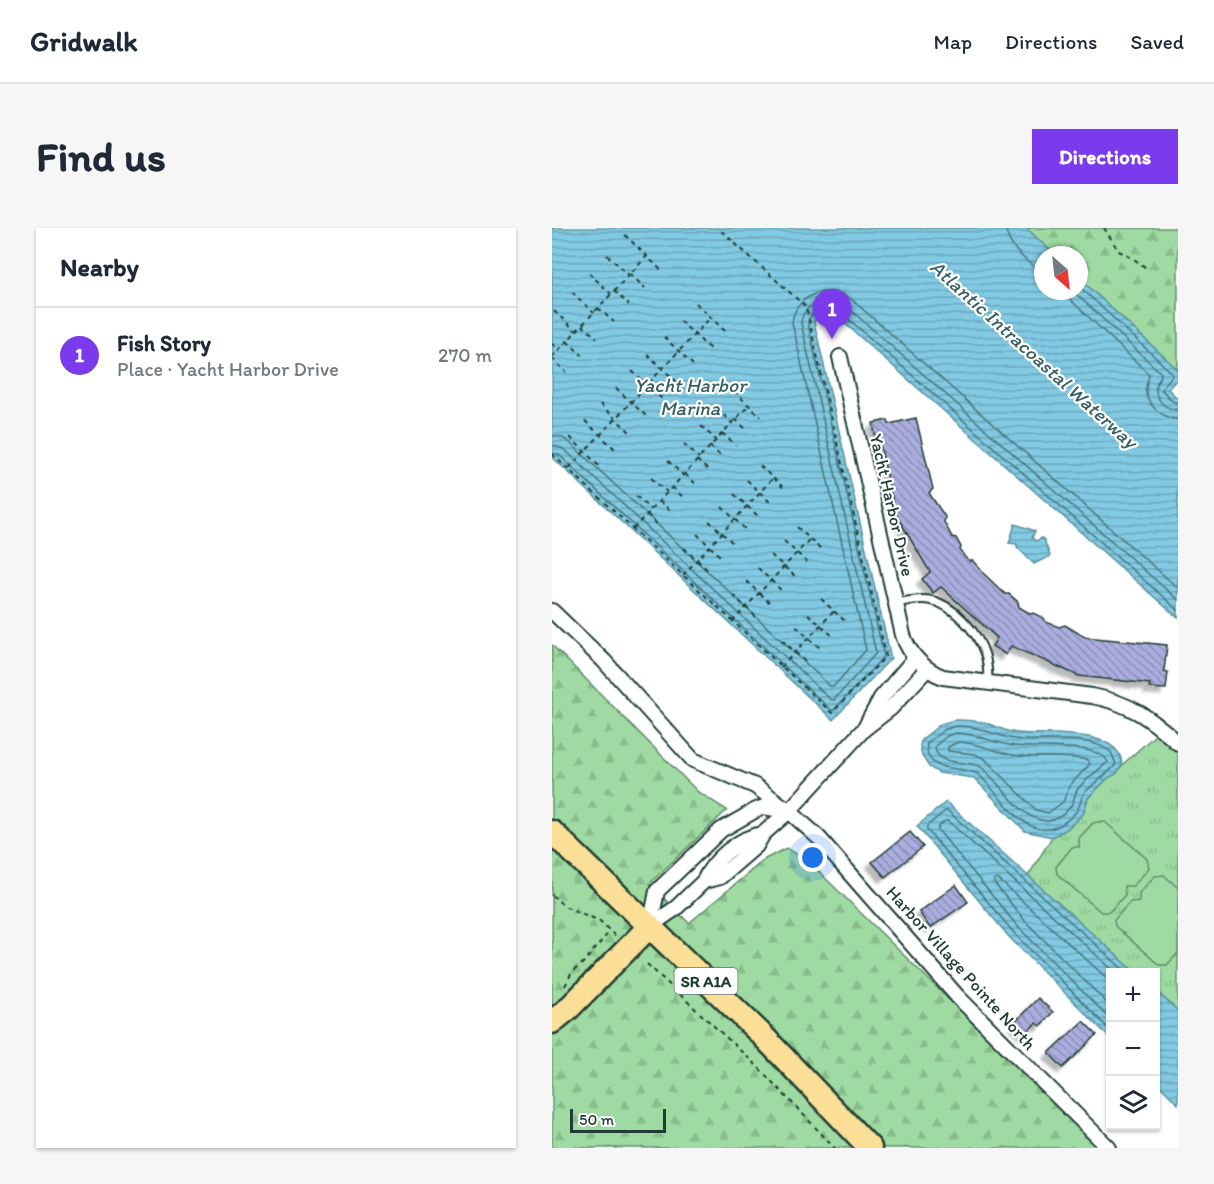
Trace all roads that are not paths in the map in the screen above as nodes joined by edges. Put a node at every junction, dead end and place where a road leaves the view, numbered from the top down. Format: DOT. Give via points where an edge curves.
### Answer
graph roads {
  1 [pos="840,357"];
  2 [pos="896,603"];
  3 [pos="552,611"];
  4 [pos="915,658"];
  5 [pos="927,669"];
  6 [pos="988,683"];
  7 [pos="864,729"];
  8 [pos="1178,744"];
  9 [pos="789,811"];
  10 [pos="722,830"];
  11 [pos="552,832"];
  12 [pos="763,834"];
  13 [pos="736,846"];
  14 [pos="694,856"];
  15 [pos="706,876"];
  16 [pos="650,926"];
  17 [pos="552,1022"];
  18 [pos="870,1148"];
  19 [pos="1109,1148"];
  1 -- 2 [label="street, Yacht Harbor Drive"];
  2 -- 4 [label="street, Yacht Harbor Drive" via="904,640"];
  2 -- 6 [label="lane" via="928,600 959,617 982,647"];
  3 -- 9 [label="street, Harbor Village Pointe North" via="604,661 693,760 748,782"];
  4 -- 5 [label="street, Yacht Harbor Drive"];
  4 -- 7 [label="street" via="881,698"];
  5 -- 6 [label="street, Yacht Harbor Drive" via="943,677"];
  5 -- 7 [label="street" via="891,708"];
  6 -- 8 [label="street, Yacht Harbor Drive" via="1115,701 1144,715"];
  7 -- 9 [label="street"];
  9 -- 10 [label="street" via="764,807"];
  9 -- 12 [label="street"];
  9 -- 19 [label="street, Harbor Village Pointe North" via="828,848 964,1003"];
  10 -- 13 [label="street"];
  10 -- 14 [label="street"];
  11 -- 16 [label="main road, SR A1A"];
  12 -- 13 [label="street" via="750,836"];
  12 -- 15 [label="street" via="756,846 720,877"];
  13 -- 15 [label="street"];
  14 -- 15 [label="street"];
  14 -- 16 [label="street" via="657,891"];
  15 -- 16 [label="street" via="676,908"];
  16 -- 17 [label="main road"];
  16 -- 18 [label="main road, SR A1A"];
}
